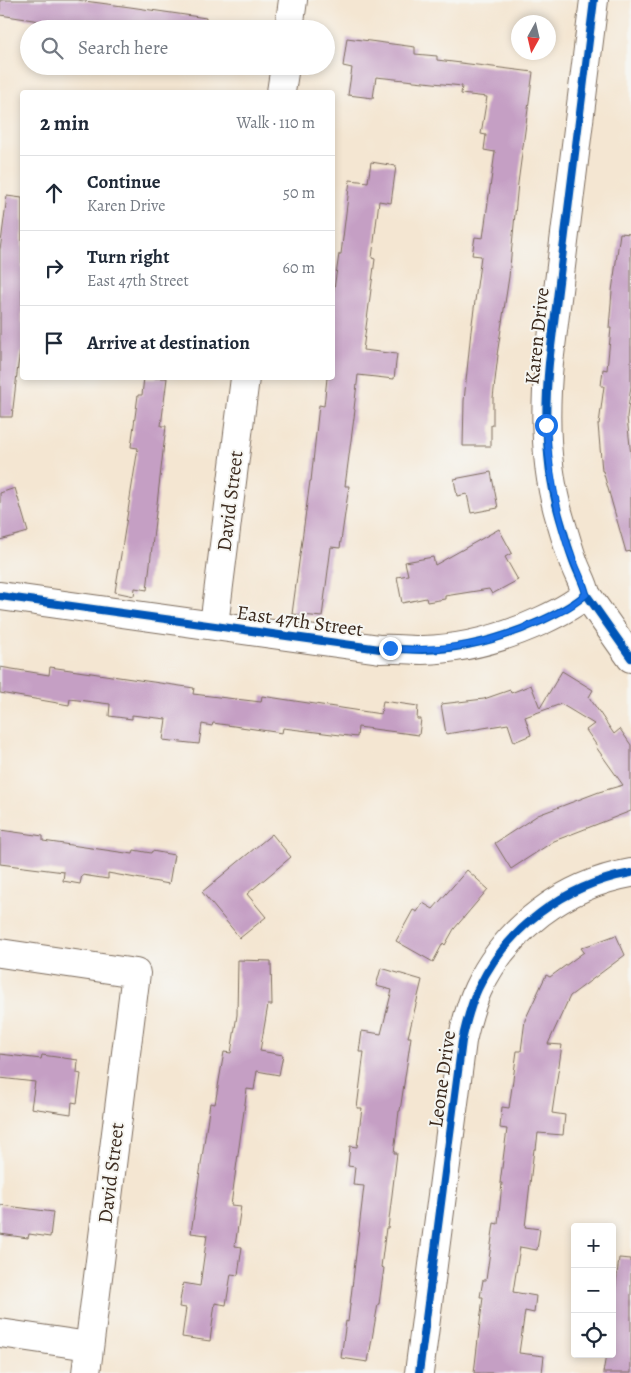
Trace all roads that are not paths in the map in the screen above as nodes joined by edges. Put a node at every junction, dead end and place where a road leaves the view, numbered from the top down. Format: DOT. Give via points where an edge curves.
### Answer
graph roads {
  1 [pos="293,0"];
  2 [pos="594,0"];
  3 [pos="290,20"];
  4 [pos="284,75"];
  5 [pos="281,90"];
  6 [pos="246,380"];
  7 [pos="586,594"];
  8 [pos="0,596"];
  9 [pos="214,625"];
  10 [pos="631,658"];
  11 [pos="631,873"];
  12 [pos="0,953"];
  13 [pos="0,1333"];
  14 [pos="89,1346"];
  15 [pos="86,1373"];
  16 [pos="419,1373"];
  1 -- 3 [label="street"];
  2 -- 7 [label="street, Karen Drive" via="550,353 546,414 557,506"];
  4 -- 5 [label="street"];
  6 -- 9 [label="street, David Street"];
  7 -- 9 [label="street, East 47th Street" via="552,616 514,632 484,642 432,650 380,649"];
  7 -- 10 [label="street, Karen Drive"];
  8 -- 9 [label="street, East 47th Street"];
  11 -- 16 [label="street, Leone Drive" via="572,892 525,925 498,956 477,991 462,1041"];
  12 -- 14 [label="street, David Street" via="136,973"];
  13 -- 14 [label="street"];
  14 -- 15 [label="street, David Street"];
}
